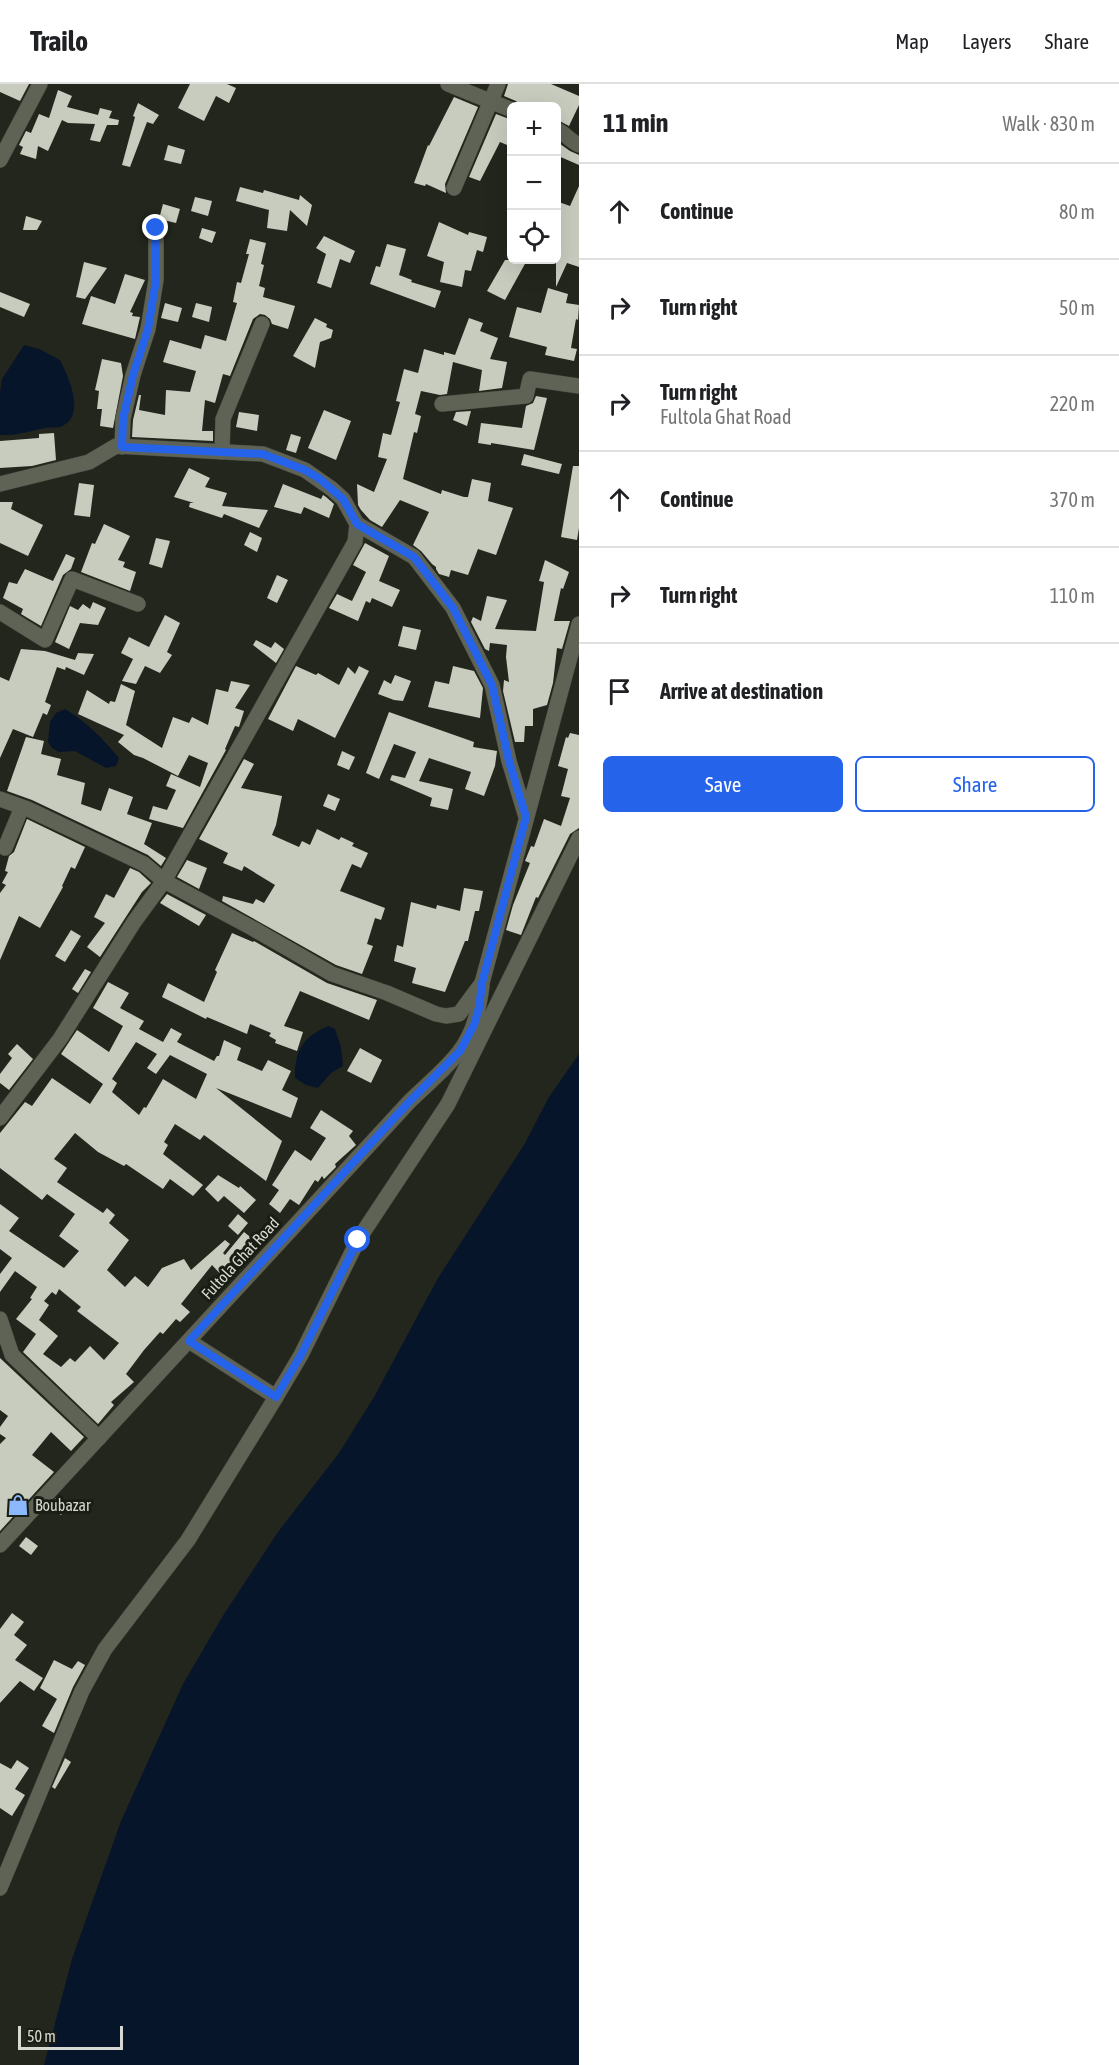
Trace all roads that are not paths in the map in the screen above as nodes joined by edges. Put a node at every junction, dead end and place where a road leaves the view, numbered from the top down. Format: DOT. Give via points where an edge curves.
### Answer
graph roads {
  1 [pos="40,84"];
  2 [pos="448,84"];
  3 [pos="498,84"];
  4 [pos="491,101"];
  5 [pos="507,108"];
  6 [pos="561,132"];
  7 [pos="579,145"];
  8 [pos="0,160"];
  9 [pos="454,188"];
  10 [pos="156,228"];
  11 [pos="262,324"];
  12 [pos="579,386"];
  13 [pos="442,404"];
  14 [pos="122,447"];
  15 [pos="222,452"];
  16 [pos="0,484"];
  17 [pos="357,524"];
  18 [pos="138,604"];
  19 [pos="0,612"];
  20 [pos="579,624"];
  21 [pos="0,799"];
  22 [pos="22,807"];
  23 [pos="526,817"];
  24 [pos="579,838"];
  25 [pos="5,848"];
  26 [pos="164,881"];
  27 [pos="482,983"];
  28 [pos="0,1118"];
  29 [pos="0,1319"];
  30 [pos="189,1341"];
  31 [pos="276,1397"];
  32 [pos="99,1438"];
  33 [pos="0,1545"];
  34 [pos="0,1888"];
  1 -- 8 [label="street"];
  2 -- 4 [label="street"];
  3 -- 4 [label="street"];
  4 -- 5 [label="street"];
  4 -- 9 [label="street"];
  6 -- 7 [label="street"];
  10 -- 14 [label="street" via="156,280 148,329 123,419"];
  11 -- 15 [label="street" via="223,419"];
  12 -- 13 [label="street" via="530,379 526,396"];
  14 -- 15 [label="street"];
  14 -- 16 [label="street" via="116,446 89,462"];
  15 -- 17 [label="street" via="263,454 305,470 343,499"];
  17 -- 23 [label="street" via="414,557 453,608 492,685"];
  17 -- 26 [label="street" via="356,542"];
  18 -- 19 [label="street" via="72,579 45,640"];
  20 -- 23 [label="street, Fultola Ghat Road"];
  21 -- 22 [label="street"];
  22 -- 25 [label="street"];
  22 -- 26 [label="street" via="144,864"];
  23 -- 27 [label="street, Fultola Ghat Road"];
  24 -- 31 [label="street" via="448,1104 358,1240"];
  26 -- 27 [label="street" via="321,969 441,1016 459,1014"];
  26 -- 28 [label="street" via="60,1039"];
  27 -- 30 [label="street, Fultola Ghat Road" via="474,1025 460,1051"];
  29 -- 32 [label="street" via="12,1355"];
  30 -- 31 [label="street"];
  30 -- 32 [label="street, Fultola Ghat Road"];
  31 -- 34 [label="street" via="188,1540 105,1649 78,1701"];
  32 -- 33 [label="street, Fultola Ghat Road"];
}
